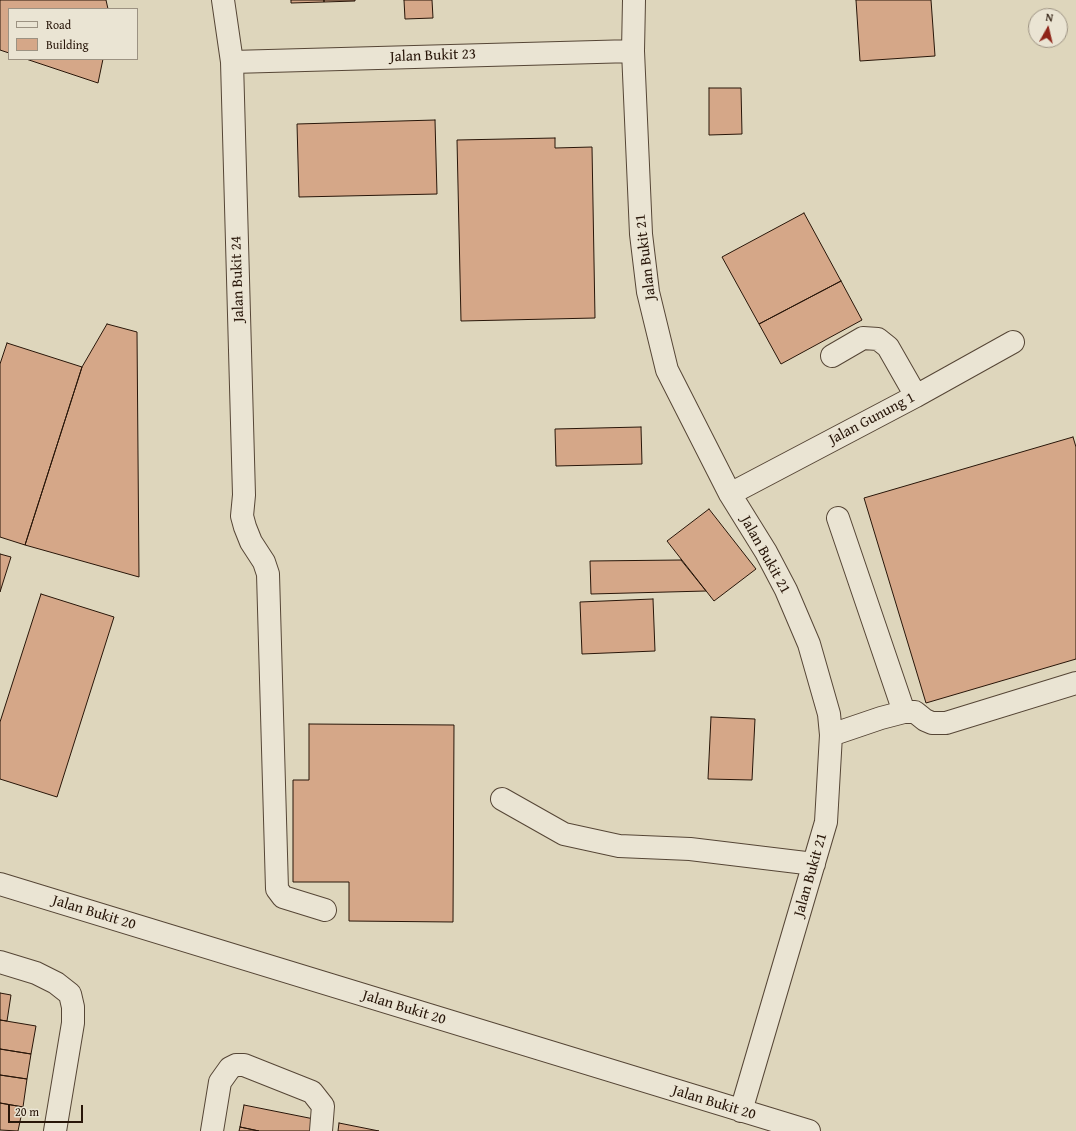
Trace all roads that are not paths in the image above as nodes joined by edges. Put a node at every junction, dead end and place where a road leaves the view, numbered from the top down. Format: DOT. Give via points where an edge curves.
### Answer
graph roads {
  1 [pos="223,0"];
  2 [pos="634,0"];
  3 [pos="633,51"];
  4 [pos="232,62"];
  5 [pos="1013,342"];
  6 [pos="832,356"];
  7 [pos="916,396"];
  8 [pos="730,494"];
  9 [pos="838,518"];
  10 [pos="1076,683"];
  11 [pos="904,712"];
  12 [pos="831,735"];
  13 [pos="502,799"];
  14 [pos="814,864"];
  15 [pos="0,884"];
  16 [pos="325,910"];
  17 [pos="0,962"];
  18 [pos="741,1111"];
  19 [pos="55,1131"];
  20 [pos="212,1131"];
  21 [pos="321,1131"];
  22 [pos="809,1131"];
  1 -- 4 [label="street, Jalan Bukit 24"];
  2 -- 3 [label="street, Jalan Bukit 21"];
  3 -- 4 [label="street, Jalan Bukit 23"];
  3 -- 8 [label="street, Jalan Bukit 21" via="641,234 648,292 667,370"];
  4 -- 16 [label="street, Jalan Bukit 24" via="244,495 242,516 244,528 264,562 268,574 277,889 283,897"];
  5 -- 7 [label="street, Jalan Gunung 1"];
  6 -- 7 [label="street" via="863,338 878,338 888,347"];
  7 -- 8 [label="street, Jalan Gunung 1"];
  8 -- 12 [label="street, Jalan Bukit 21" via="766,552 807,638 829,714"];
  9 -- 11 [label="street"];
  10 -- 11 [label="street" via="946,722 932,723 915,712"];
  11 -- 12 [label="street"];
  12 -- 14 [label="street, Jalan Bukit 21" via="826,822"];
  13 -- 14 [label="street" via="564,834 619,846 690,849"];
  14 -- 18 [label="street, Jalan Bukit 21"];
  15 -- 18 [label="street, Jalan Bukit 20"];
  17 -- 19 [label="street" via="36,973 56,983 70,994 74,1023"];
  18 -- 22 [label="street, Jalan Bukit 20"];
  20 -- 21 [label="street" via="220,1082 230,1068 236,1065 244,1065 312,1092 323,1106"];
}
